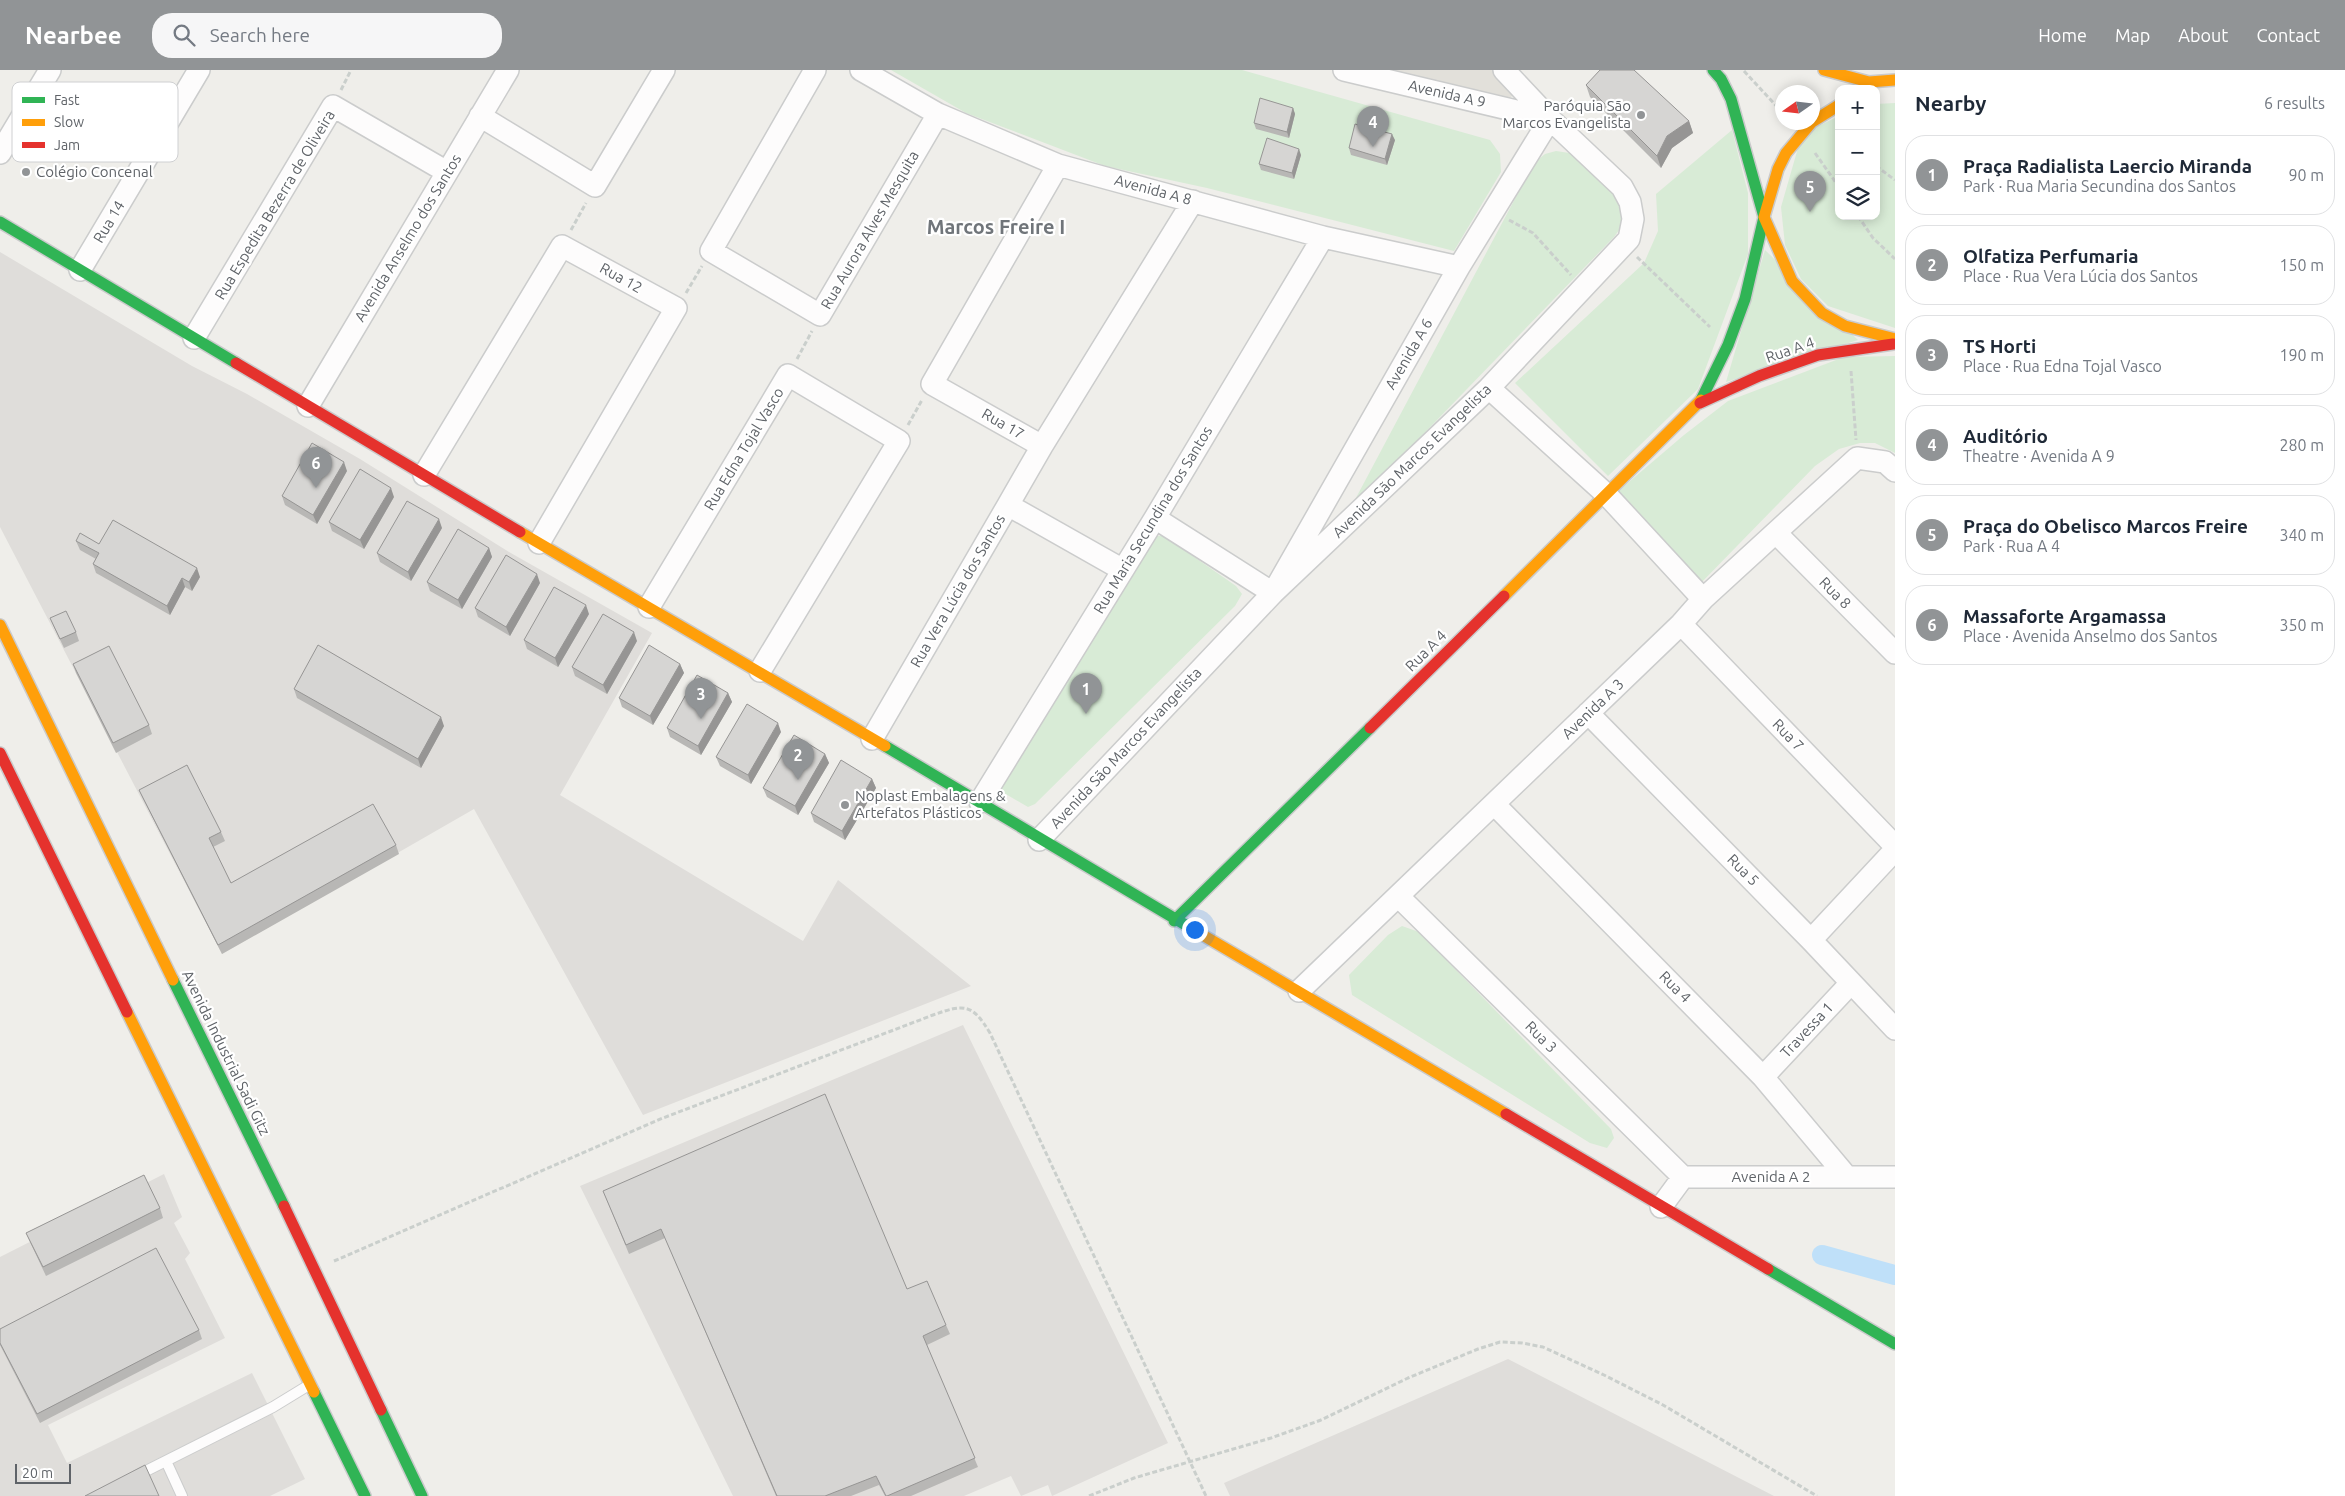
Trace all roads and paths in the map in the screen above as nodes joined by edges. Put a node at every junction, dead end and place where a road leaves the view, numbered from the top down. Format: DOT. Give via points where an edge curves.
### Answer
graph roads {
  1 [pos="50,70"];
  2 [pos="199,70"];
  3 [pos="508,70"];
  4 [pos="664,70"];
  5 [pos="815,70"];
  6 [pos="861,70"];
  7 [pos="1344,70"];
  8 [pos="1504,70"];
  9 [pos="1713,70"];
  10 [pos="1743,70"];
  11 [pos="1824,70"];
  12 [pos="43,82"];
  13 [pos="1892,83"];
  14 [pos="1880,87"];
  15 [pos="1775,104"];
  16 [pos="178,105"];
  17 [pos="1835,108"];
  18 [pos="938,114"];
  19 [pos="480,116"];
  20 [pos="1820,117"];
  21 [pos="1550,119"];
  22 [pos="1805,130"];
  23 [pos="12,133"];
  24 [pos="1802,134"];
  25 [pos="0,153"];
  26 [pos="144,162"];
  27 [pos="1058,165"];
  28 [pos="1880,169"];
  29 [pos="447,172"];
  30 [pos="1895,180"];
  31 [pos="1835,181"];
  32 [pos="595,186"];
  33 [pos="1193,201"];
  34 [pos="1493,212"];
  35 [pos="1764,217"];
  36 [pos="1861,220"];
  37 [pos="0,222"];
  38 [pos="1323,237"];
  39 [pos="1624,245"];
  40 [pos="562,246"];
  41 [pos="711,251"];
  42 [pos="1895,259"];
  43 [pos="1459,267"];
  44 [pos="80,270"];
  45 [pos="1583,288"];
  46 [pos="676,308"];
  47 [pos="820,315"];
  48 [pos="194,338"];
  49 [pos="1895,340"];
  50 [pos="1895,344"];
  51 [pos="1728,345"];
  52 [pos="1850,349"];
  53 [pos="788,375"];
  54 [pos="932,384"];
  55 [pos="1489,388"];
  56 [pos="1700,403"];
  57 [pos="308,406"];
  58 [pos="899,441"];
  59 [pos="1042,446"];
  60 [pos="1857,458"];
  61 [pos="1895,471"];
  62 [pos="424,475"];
  63 [pos="1606,494"];
  64 [pos="1008,505"];
  65 [pos="1155,518"];
  66 [pos="1776,533"];
  67 [pos="539,543"];
  68 [pos="1123,570"];
  69 [pos="1273,593"];
  70 [pos="1703,599"];
  71 [pos="649,607"];
  72 [pos="1681,624"];
  73 [pos="0,625"];
  74 [pos="1895,653"];
  75 [pos="760,671"];
  76 [pos="1588,713"];
  77 [pos="872,738"];
  78 [pos="0,753"];
  79 [pos="980,802"];
  80 [pos="1495,805"];
  81 [pos="1039,840"];
  82 [pos="1895,846"];
  83 [pos="1895,850"];
  84 [pos="1399,897"];
  85 [pos="1174,921"];
  86 [pos="1811,940"];
  87 [pos="1851,983"];
  88 [pos="1299,991"];
  89 [pos="1895,1029"];
  90 [pos="1763,1077"];
  91 [pos="1847,1177"];
  92 [pos="1895,1177"];
  93 [pos="1683,1178"];
  94 [pos="1661,1207"];
  95 [pos="315,1270"];
  96 [pos="1895,1344"];
  97 [pos="310,1385"];
  98 [pos="166,1461"];
  99 [pos="1188,1461"];
  100 [pos="125,1482"];
  101 [pos="182,1496"];
  102 [pos="365,1496"];
  103 [pos="422,1496"];
  104 [pos="1089,1496"];
  105 [pos="1206,1496"];
  106 [pos="1817,1496"];
  1 -- 12 [label="street"];
  2 -- 16 [label="street, Rua 14"];
  3 -- 19 [label="street, Avenida Anselmo dos Santos"];
  4 -- 32 [label="street"];
  5 -- 41 [label="street"];
  6 -- 18 [label="street, Avenida A 8"];
  7 -- 21 [label="street, Avenida A 9"];
  8 -- 21 [label="street, Avenida São Marcos Evangelista"];
  9 -- 35 [label="street" via="1731,99"];
  10 -- 15 [label="path"];
  11 -- 13 [label="street"];
  13 -- 14 [label="street"];
  17 -- 20 [label="street, Rua A 4"];
  18 -- 27 [label="street, Avenida A 8"];
  18 -- 47 [label="street, Rua Aurora Alves Mesquita"];
  19 -- 29 [label="street, Avenida Anselmo dos Santos"];
  19 -- 32 [label="street"];
  21 -- 34 [label="street, Avenida A 6"];
  21 -- 39 [label="street, Avenida São Marcos Evangelista" via="1622,187 1630,202 1633,219 1629,239"];
  22 -- 24 [label="street, Rua A 4"];
  23 -- 25 [label="street"];
  24 -- 31 [label="path"];
  24 -- 35 [label="street, Rua A 4" via="1778,169"];
  26 -- 44 [label="street, Rua 14"];
  27 -- 33 [label="street, Avenida A 8"];
  27 -- 54 [label="street"];
  28 -- 30 [label="path"];
  29 -- 48 [label="street, Rua Espedita Bezerra de Oliveira" via="333,106"];
  29 -- 57 [label="street, Avenida Anselmo dos Santos"];
  32 -- 40 [label="path"];
  33 -- 38 [label="street, Avenida A 8"];
  33 -- 59 [label="street, Rua 17"];
  34 -- 43 [label="street, Avenida A 6"];
  34 -- 45 [label="path" via="1534,233"];
  35 -- 49 [label="street" via="1792,281 1822,313 1845,326"];
  35 -- 51 [label="street, Rua A 4" via="1745,299"];
  36 -- 42 [label="path" via="1873,238"];
  37 -- 44 [label="street"];
  38 -- 43 [label="street, Avenida A 8"];
  38 -- 65 [label="street, Rua Maria Secundina dos Santos"];
  39 -- 45 [label="street, Avenida São Marcos Evangelista"];
  39 -- 51 [label="path"];
  40 -- 46 [label="street, Rua 12"];
  40 -- 62 [label="street"];
  41 -- 46 [label="path"];
  41 -- 47 [label="street, Rua Aurora Alves Mesquita"];
  43 -- 69 [label="street, Avenida A 6"];
  44 -- 48 [label="street"];
  45 -- 55 [label="street, Avenida São Marcos Evangelista"];
  46 -- 67 [label="street"];
  47 -- 53 [label="path"];
  48 -- 57 [label="street"];
  50 -- 52 [label="street, Rua A 4"];
  51 -- 56 [label="street, Rua A 4"];
  52 -- 56 [label="street, Rua A 4" via="1818,355 1759,376"];
  52 -- 60 [label="path"];
  53 -- 58 [label="street, Rua Edna Tojal Vasco"];
  53 -- 71 [label="street, Rua Edna Tojal Vasco"];
  54 -- 58 [label="path"];
  54 -- 59 [label="street, Rua 17"];
  55 -- 63 [label="street"];
  55 -- 69 [label="street, Avenida São Marcos Evangelista"];
  56 -- 63 [label="street, Rua A 4"];
  57 -- 62 [label="street"];
  58 -- 75 [label="street"];
  59 -- 64 [label="street"];
  60 -- 61 [label="street" via="1885,462"];
  60 -- 66 [label="street, Avenida A 3"];
  62 -- 67 [label="street"];
  63 -- 70 [label="street"];
  63 -- 85 [label="street, Rua A 4"];
  64 -- 68 [label="street, Rua Vera Lúcia dos Santos"];
  64 -- 77 [label="street, Rua Vera Lúcia dos Santos"];
  65 -- 68 [label="street, Rua Maria Secundina dos Santos"];
  65 -- 69 [label="street"];
  66 -- 70 [label="street, Avenida A 3"];
  66 -- 74 [label="street, Rua 8"];
  67 -- 71 [label="street"];
  68 -- 79 [label="street, Rua Maria Secundina dos Santos"];
  69 -- 81 [label="street, Avenida São Marcos Evangelista"];
  70 -- 72 [label="street, Avenida A 3"];
  71 -- 75 [label="street"];
  72 -- 76 [label="street, Avenida A 3"];
  72 -- 82 [label="street, Rua 7"];
  73 -- 95 [label="street, Avenida Industrial Sadi Gitz"];
  75 -- 77 [label="street"];
  76 -- 80 [label="street, Avenida A 3"];
  76 -- 86 [label="street, Rua 5"];
  77 -- 79 [label="street"];
  78 -- 97 [label="street"];
  79 -- 81 [label="street"];
  80 -- 84 [label="street, Avenida A 3"];
  80 -- 90 [label="street, Rua 4"];
  81 -- 85 [label="street"];
  83 -- 86 [label="street"];
  84 -- 88 [label="street, Avenida A 3"];
  84 -- 93 [label="street, Rua 3"];
  85 -- 88 [label="street"];
  86 -- 87 [label="street, Rua 5"];
  87 -- 89 [label="street, Rua 5"];
  87 -- 90 [label="street, Travessa 1"];
  88 -- 94 [label="street"];
  90 -- 91 [label="street, Rua 4"];
  91 -- 92 [label="street, Avenida A 2"];
  91 -- 93 [label="street, Avenida A 2"];
  93 -- 94 [label="street"];
  94 -- 96 [label="street"];
  95 -- 99 [label="path" via="663,1118 933,1015 963,1007 981,1018 990,1033"];
  95 -- 103 [label="street, Avenida Industrial Sadi Gitz"];
  97 -- 98 [label="lane"];
  97 -- 102 [label="street"];
  98 -- 100 [label="lane"];
  98 -- 101 [label="lane"];
  99 -- 104 [label="path"];
  99 -- 105 [label="path"];
  99 -- 106 [label="path" via="1271,1438 1320,1420 1478,1349 1500,1342 1522,1342 1543,1347 1663,1405"];
}
